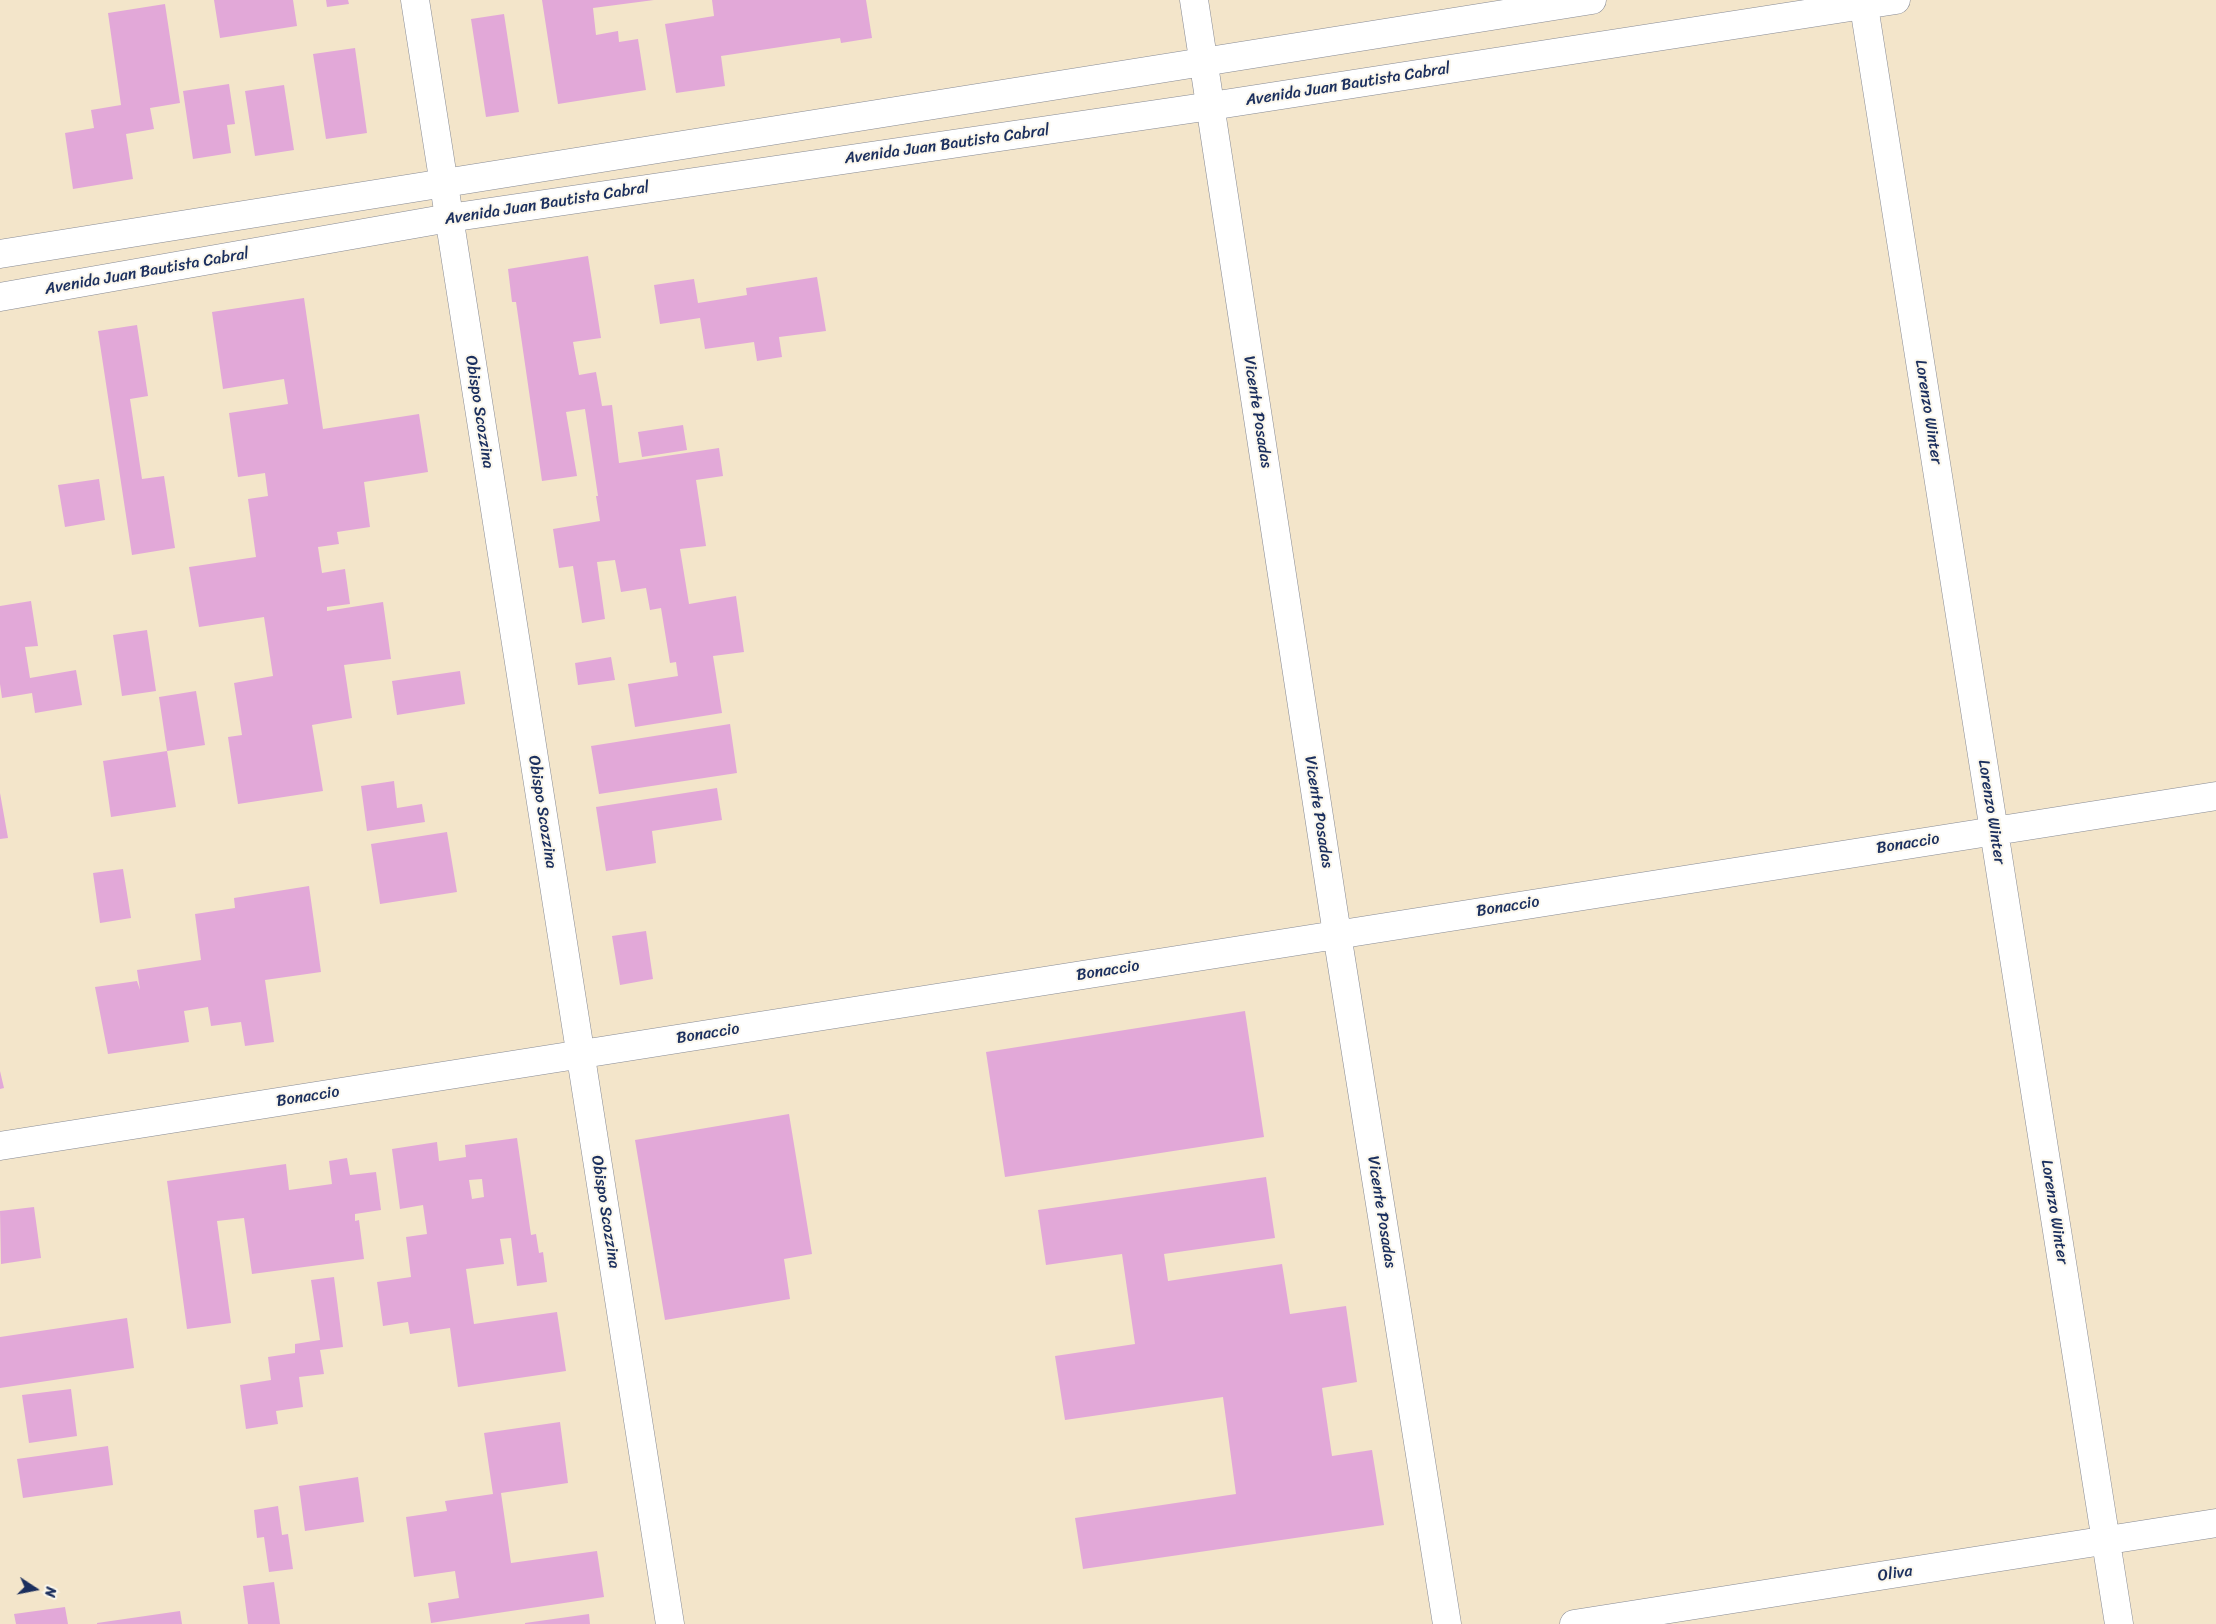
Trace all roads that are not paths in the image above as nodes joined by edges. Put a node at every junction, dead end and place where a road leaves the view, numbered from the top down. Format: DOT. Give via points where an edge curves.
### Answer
graph roads {
  1 [pos="414,0"];
  2 [pos="1194,0"];
  3 [pos="1592,0"];
  4 [pos="1896,0"];
  5 [pos="1864,2"];
  6 [pos="1204,62"];
  7 [pos="1211,106"];
  8 [pos="443,182"];
  9 [pos="449,218"];
  10 [pos="0,254"];
  11 [pos="0,297"];
  12 [pos="2216,796"];
  13 [pos="1994,831"];
  14 [pos="1337,934"];
  15 [pos="581,1054"];
  16 [pos="0,1146"];
  17 [pos="2216,1523"];
  18 [pos="2106,1540"];
  19 [pos="670,1624"];
  20 [pos="1447,1624"];
  21 [pos="1574,1624"];
  22 [pos="2119,1624"];
  1 -- 8 [label="street, Obispo Scozzina"];
  2 -- 6 [label="street, Vicente Posadas"];
  3 -- 6 [label="street"];
  4 -- 5 [label="street, Avenida Juan Bautista Cabral"];
  5 -- 7 [label="street, Avenida Juan Bautista Cabral"];
  5 -- 13 [label="street, Lorenzo Winter"];
  6 -- 7 [label="street, Vicente Posadas"];
  6 -- 8 [label="street"];
  7 -- 9 [label="street, Avenida Juan Bautista Cabral"];
  7 -- 14 [label="street, Vicente Posadas"];
  8 -- 9 [label="street, Obispo Scozzina"];
  8 -- 10 [label="street"];
  9 -- 11 [label="street, Avenida Juan Bautista Cabral"];
  9 -- 15 [label="street, Obispo Scozzina"];
  12 -- 13 [label="street, Bonaccio"];
  13 -- 14 [label="street, Bonaccio"];
  13 -- 18 [label="street, Lorenzo Winter"];
  14 -- 15 [label="street, Bonaccio"];
  14 -- 20 [label="street, Vicente Posadas"];
  15 -- 16 [label="street, Bonaccio"];
  15 -- 19 [label="street, Obispo Scozzina"];
  17 -- 18 [label="street, Oliva"];
  18 -- 21 [label="street, Oliva"];
  18 -- 22 [label="street, Lorenzo Winter"];
}
